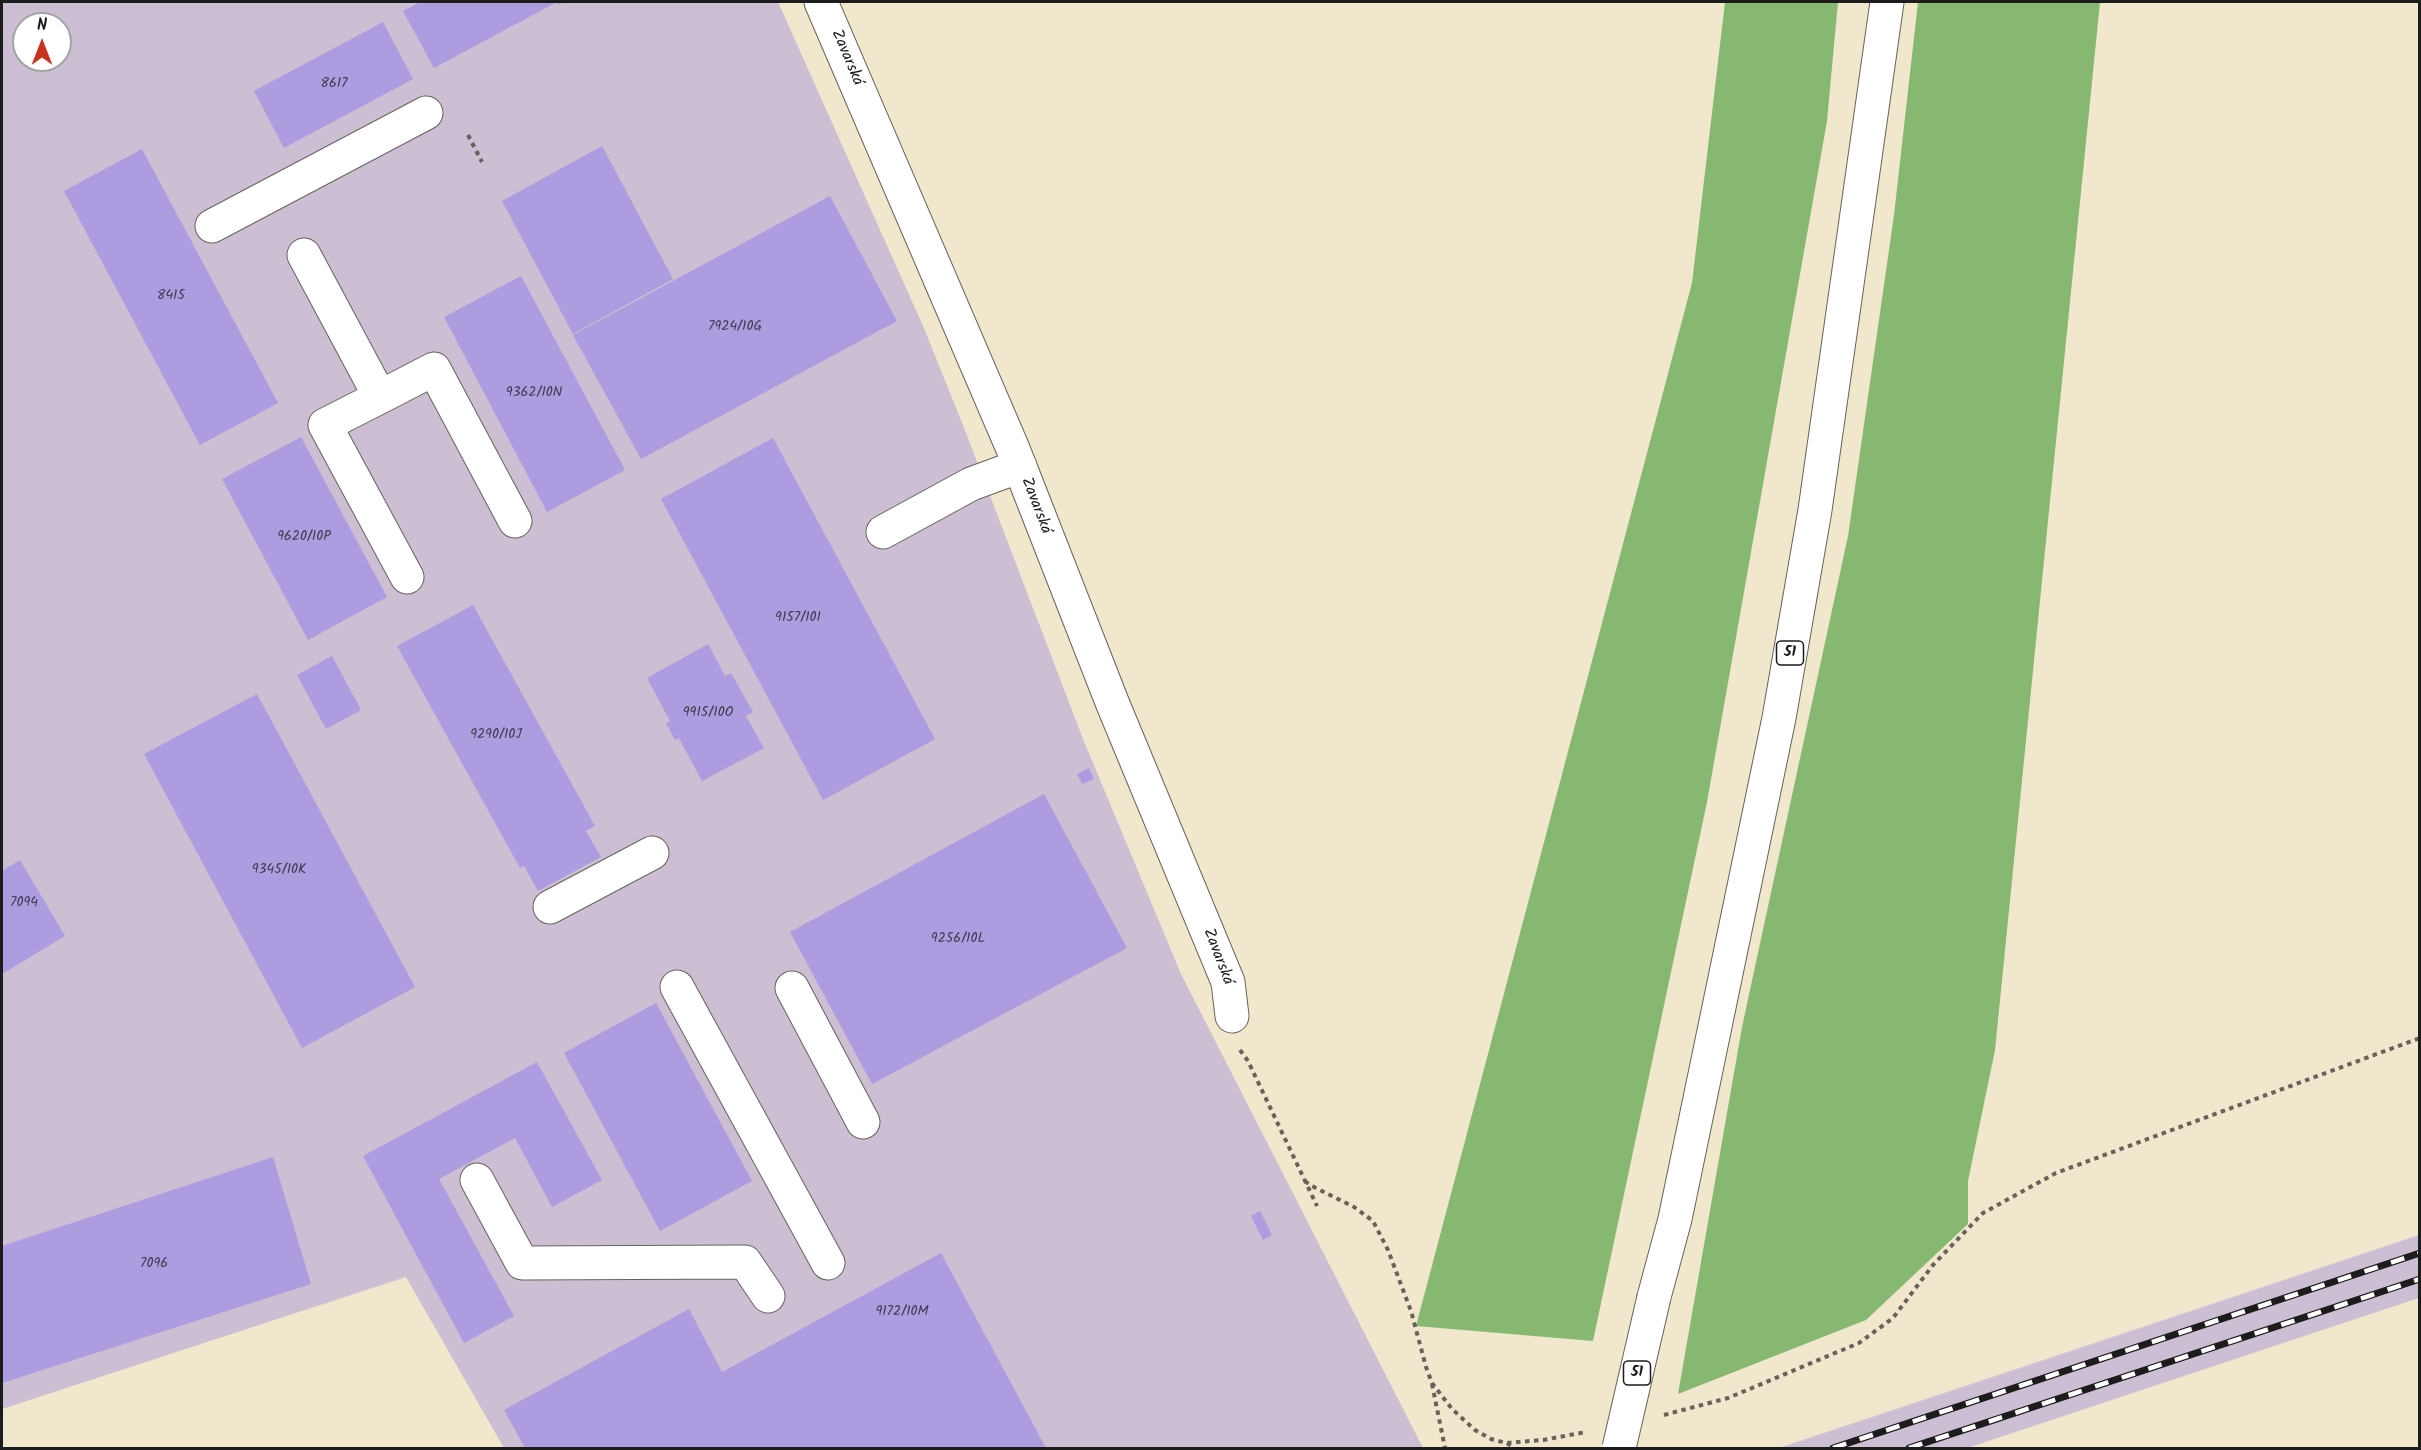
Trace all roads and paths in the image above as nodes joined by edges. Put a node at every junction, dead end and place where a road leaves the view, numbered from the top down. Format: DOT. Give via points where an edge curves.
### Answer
graph roads {
  1 [pos="821,2"];
  2 [pos="1887,2"];
  3 [pos="426,113"];
  4 [pos="468,135"];
  5 [pos="482,162"];
  6 [pos="212,226"];
  7 [pos="304,255"];
  8 [pos="380,397"];
  9 [pos="1020,466"];
  10 [pos="514,521"];
  11 [pos="883,532"];
  12 [pos="406,577"];
  13 [pos="652,853"];
  14 [pos="550,907"];
  15 [pos="677,987"];
  16 [pos="792,988"];
  17 [pos="1232,1016"];
  18 [pos="2420,1038"];
  19 [pos="1248,1061"];
  20 [pos="863,1122"];
  21 [pos="477,1180"];
  22 [pos="1317,1206"];
  23 [pos="1983,1213"];
  24 [pos="828,1263"];
  25 [pos="768,1296"];
  26 [pos="1432,1383"];
  27 [pos="1506,1443"];
  28 [pos="1445,1449"];
  29 [pos="1514,1449"];
  30 [pos="1619,1449"];
  1 -- 9 [label="main road, Zavarská"];
  2 -- 30 [label="main road, 51, bridge" via="1815,510 1783,696 1678,1208"];
  3 -- 6 [label="main road"];
  4 -- 5 [label="path"];
  7 -- 8 [label="main road"];
  8 -- 10 [label="main road" via="434,369"];
  8 -- 12 [label="main road" via="325,425"];
  9 -- 11 [label="main road" via="971,484"];
  9 -- 17 [label="main road, Zavarská" via="1228,982"];
  13 -- 14 [label="main road"];
  15 -- 24 [label="main road"];
  16 -- 20 [label="main road"];
  18 -- 23 [label="path" via="2056,1173"];
  19 -- 22 [label="path"];
  21 -- 25 [label="main road" via="522,1263 745,1262"];
  26 -- 28 [label="path"];
  27 -- 29 [label="path"];
}
